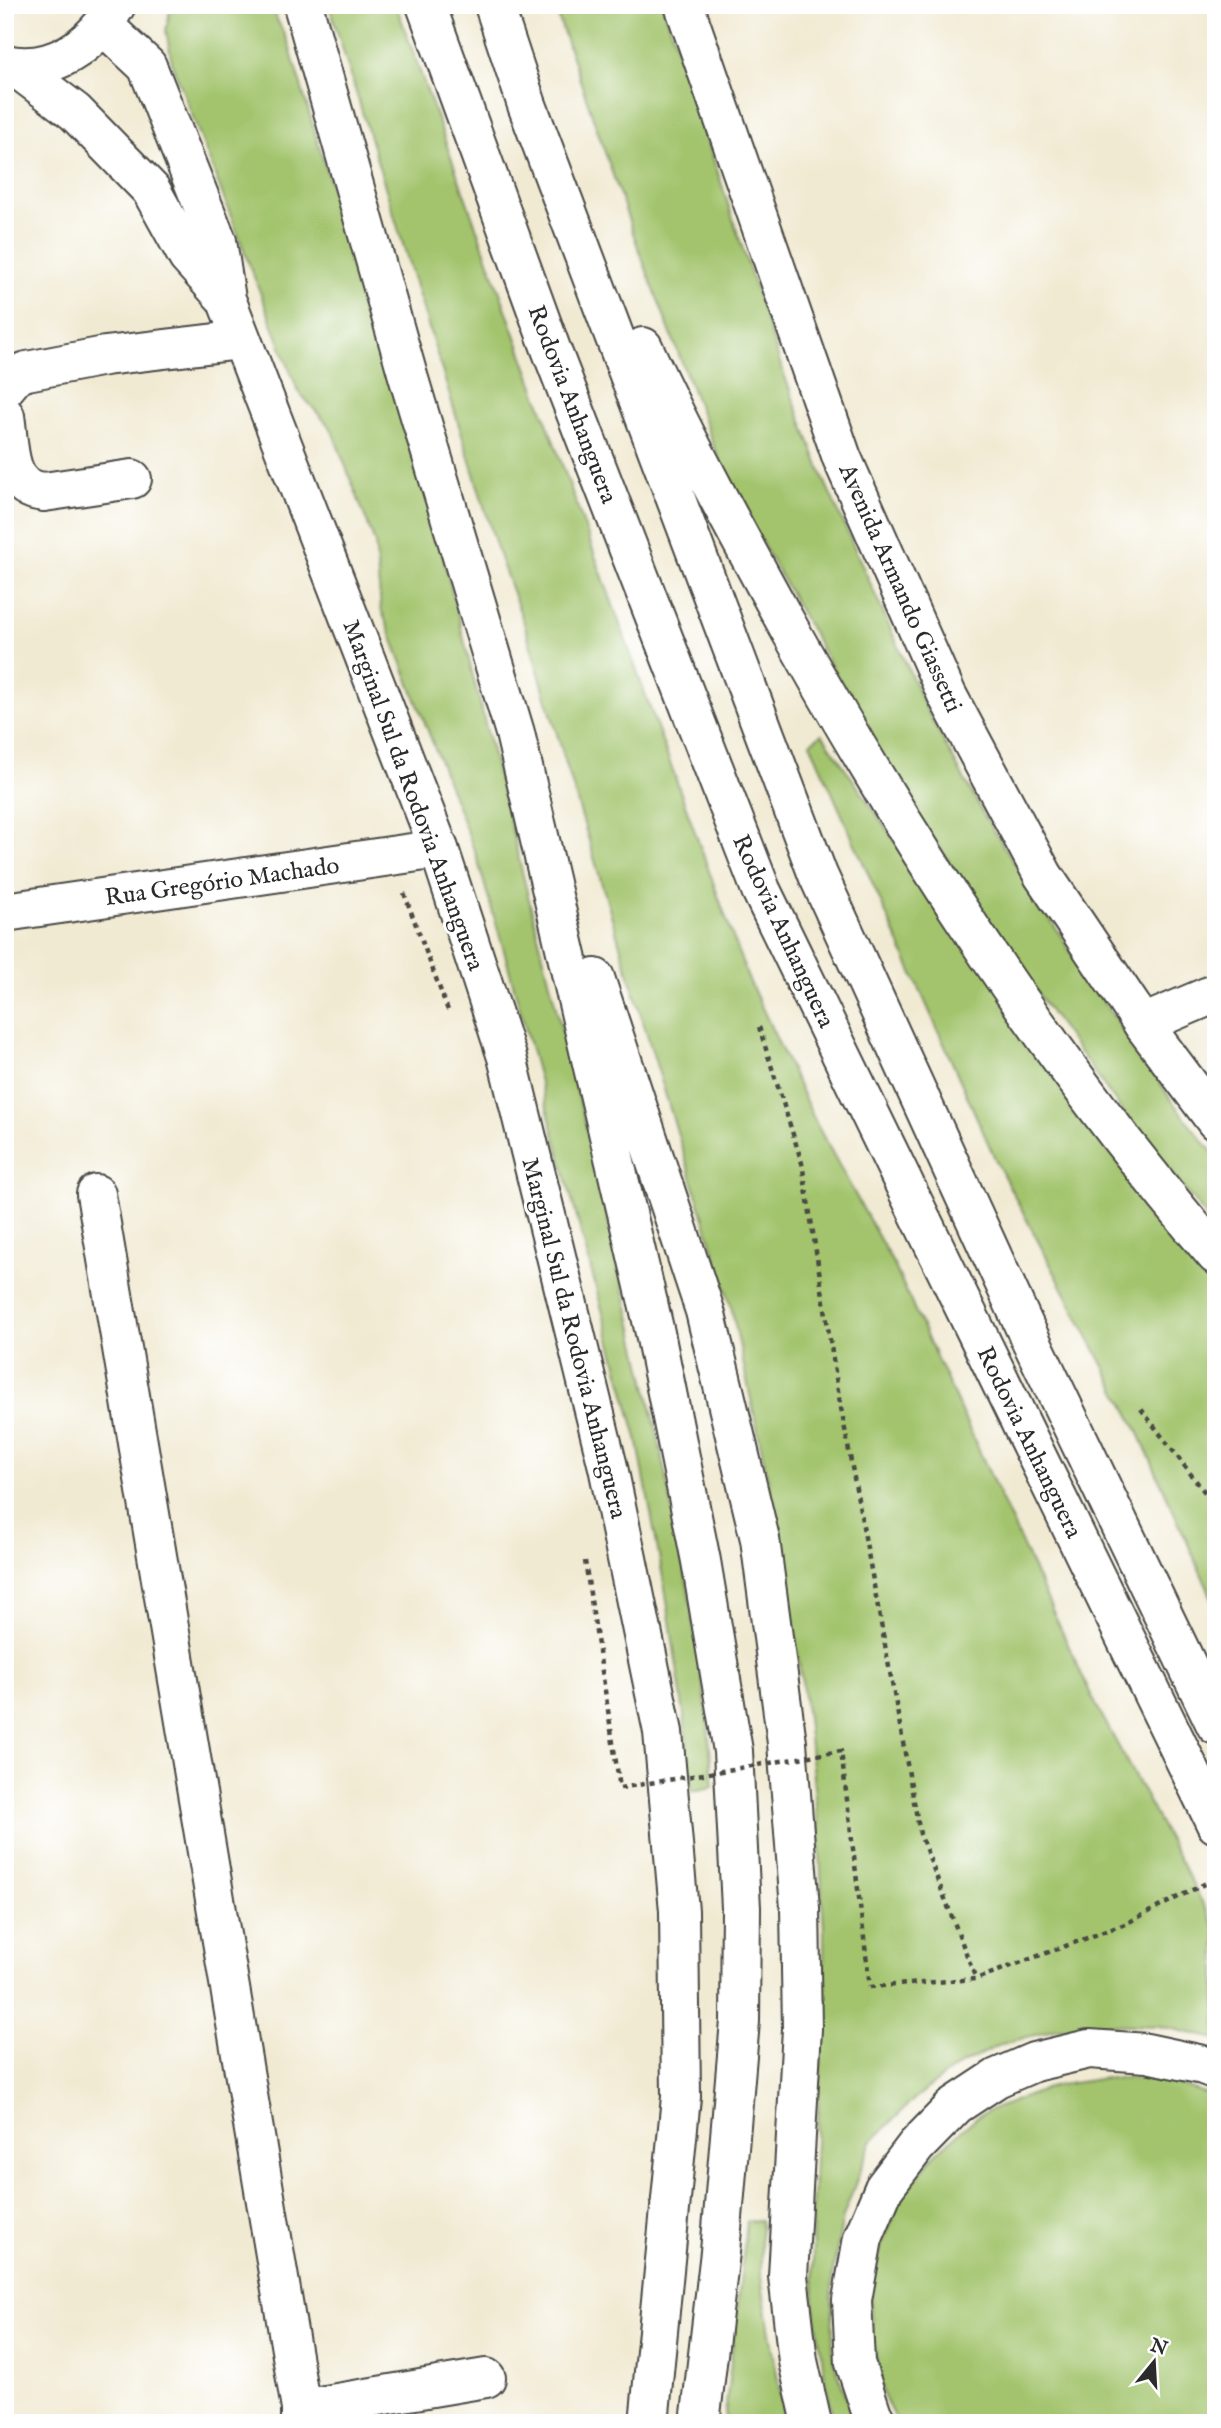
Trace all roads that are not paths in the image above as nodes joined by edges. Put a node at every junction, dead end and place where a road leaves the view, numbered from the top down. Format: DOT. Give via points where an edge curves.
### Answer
graph roads {
  1 [pos="426,5"];
  2 [pos="494,5"];
  3 [pos="684,5"];
  4 [pos="302,7"];
  5 [pos="110,16"];
  6 [pos="10,65"];
  7 [pos="527,105"];
  8 [pos="226,299"];
  9 [pos="242,340"];
  10 [pos="5,388"];
  11 [pos="5,416"];
  12 [pos="132,479"];
  13 [pos="515,733"];
  14 [pos="439,849"];
  15 [pos="5,912"];
  16 [pos="1216,993"];
  17 [pos="1143,1024"];
  18 [pos="1216,1121"];
  19 [pos="96,1194"];
  20 [pos="1216,1255"];
  21 [pos="1216,1725"];
  22 [pos="1216,1824"];
  23 [pos="1216,2070"];
  24 [pos="486,2378"];
  25 [pos="301,2416"];
  26 [pos="649,2423"];
  27 [pos="700,2423"];
  28 [pos="812,2423"];
  29 [pos="877,2423"];
  1 -- 22 [label="main road, Rodovia Anhanguera" via="551,349 761,890"];
  2 -- 7 [label="main road, Rodovia Anhanguera"];
  3 -- 17 [label="main road, Avenida Armando Giassetti" via="842,458 947,695 1043,875"];
  4 -- 13 [label="main road"];
  5 -- 6 [label="main road" via="79,49 48,63"];
  5 -- 8 [label="main road, Marginal Sul da Rodovia Anhanguera" via="147,66 216,241"];
  6 -- 8 [label="main road, Marginal Sul da Rodovia Anhanguera" via="75,112 150,190 188,257"];
  7 -- 20 [label="main road" via="719,503 852,741 1010,986 1098,1108"];
  7 -- 21 [label="main road, Rodovia Anhanguera" via="818,875 1026,1330"];
  8 -- 9 [label="main road, Marginal Sul da Rodovia Anhanguera"];
  9 -- 10 [label="main road" via="106,356 27,371 16,375"];
  9 -- 14 [label="main road, Marginal Sul da Rodovia Anhanguera"];
  11 -- 12 [label="main road" via="13,468 24,487 44,492"];
  13 -- 27 [label="main road" via="655,1333 733,1751 741,1908 740,2021"];
  13 -- 28 [label="main road" via="705,1311 760,1539 787,1743 800,1908 802,2029 788,2276 798,2361"];
  14 -- 15 [label="main road, Rua Gregório Machado"];
  14 -- 26 [label="main road, Marginal Sul da Rodovia Anhanguera" via="507,1057 608,1467 663,1732 679,1911 681,2097"];
  16 -- 17 [label="main road"];
  17 -- 18 [label="main road, Avenida Armando Giassetti"];
  19 -- 25 [label="main road"];
  23 -- 29 [label="main road" via="1147,2053 1089,2049 1034,2062 997,2078 956,2105 916,2146 884,2188 863,2238 852,2300 855,2363"];
  24 -- 25 [label="main road"];
}
